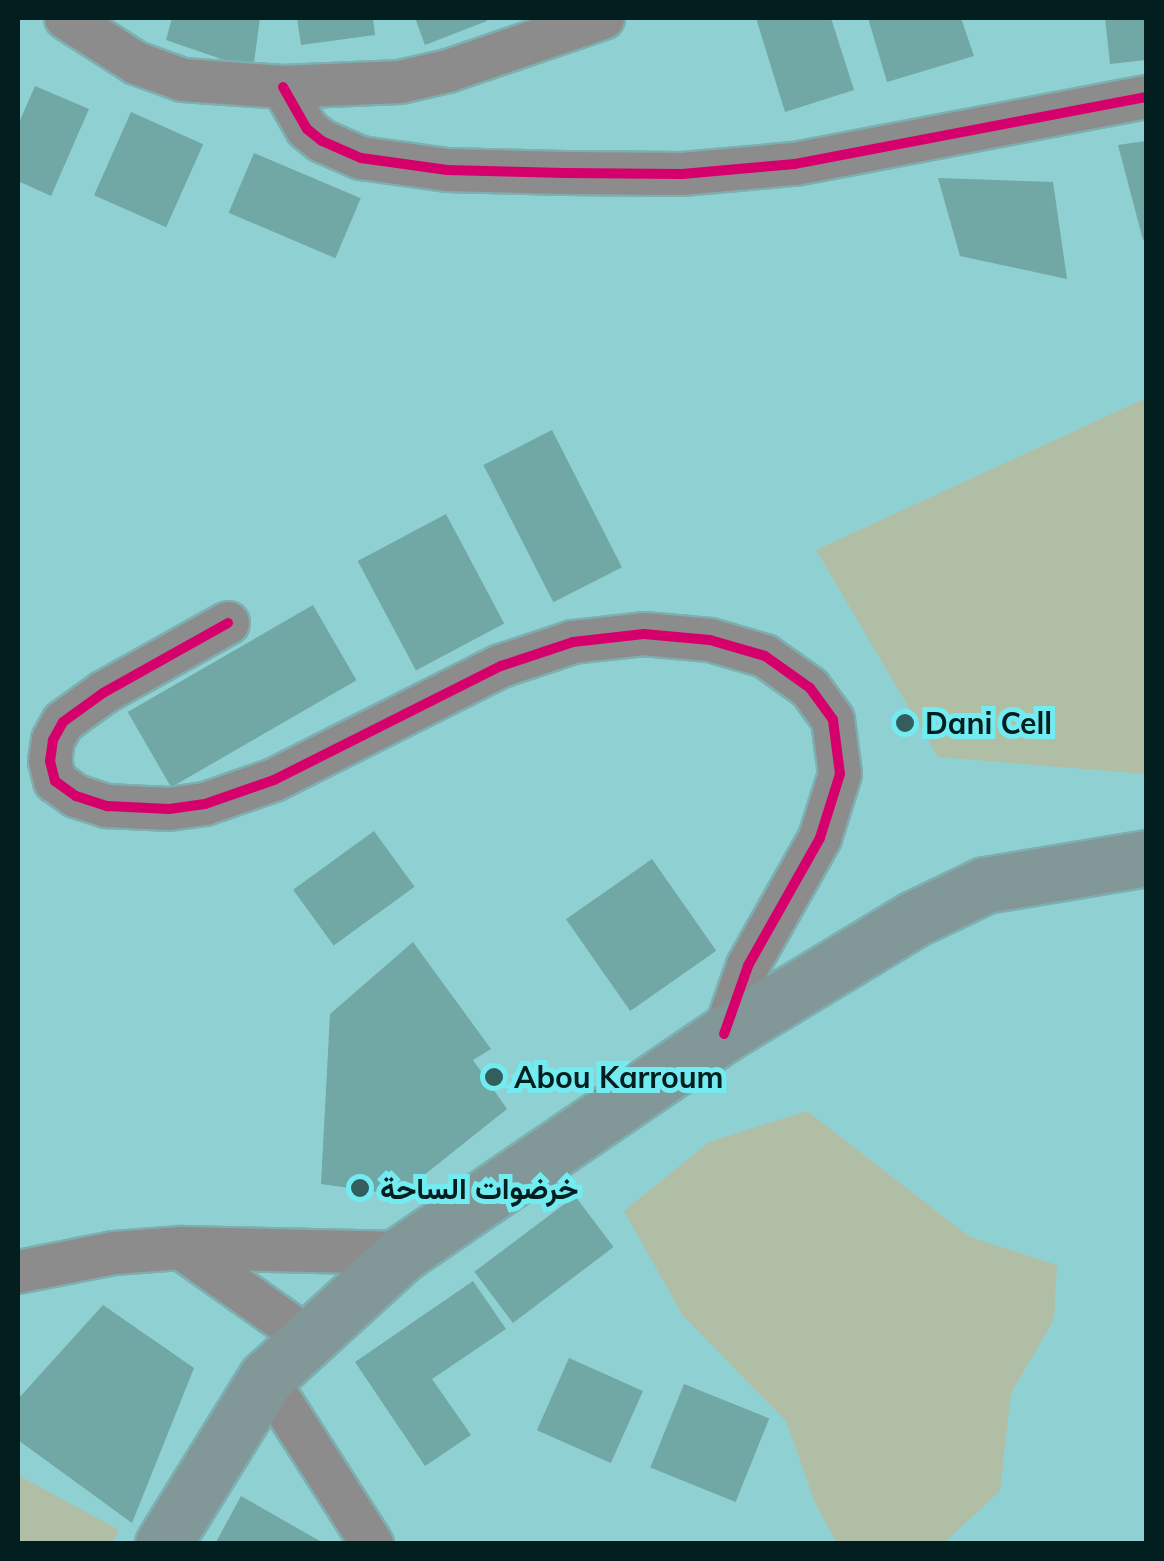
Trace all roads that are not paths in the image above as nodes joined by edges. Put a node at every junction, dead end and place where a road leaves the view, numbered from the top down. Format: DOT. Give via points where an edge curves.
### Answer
graph roads {
  1 [pos="66,18"];
  2 [pos="603,18"];
  3 [pos="283,87"];
  4 [pos="1146,97"];
  5 [pos="228,622"];
  6 [pos="1146,858"];
  7 [pos="724,1034"];
  8 [pos="181,1248"];
  9 [pos="404,1253"];
  10 [pos="18,1272"];
  11 [pos="308,1338"];
  12 [pos="266,1378"];
  13 [pos="162,1544"];
  14 [pos="372,1544"];
  1 -- 3 [label="street" via="136,63 183,80"];
  2 -- 3 [label="street" via="448,72 400,82"];
  3 -- 4 [label="street" via="307,128 361,158 447,170 585,173 682,174 795,164"];
  5 -- 7 [label="street" via="103,692 64,722 52,740 55,781 107,806 205,804 274,780 501,666 573,642 644,634 710,640 766,656 810,688 833,720 840,774 820,838 748,966"];
  6 -- 7 [label="main road" via="985,885 914,919"];
  7 -- 9 [label="main road"];
  8 -- 9 [label="street"];
  8 -- 10 [label="street"];
  8 -- 11 [label="street"];
  9 -- 11 [label="main road"];
  11 -- 12 [label="main road"];
  12 -- 13 [label="main road"];
  12 -- 14 [label="street"];
}
